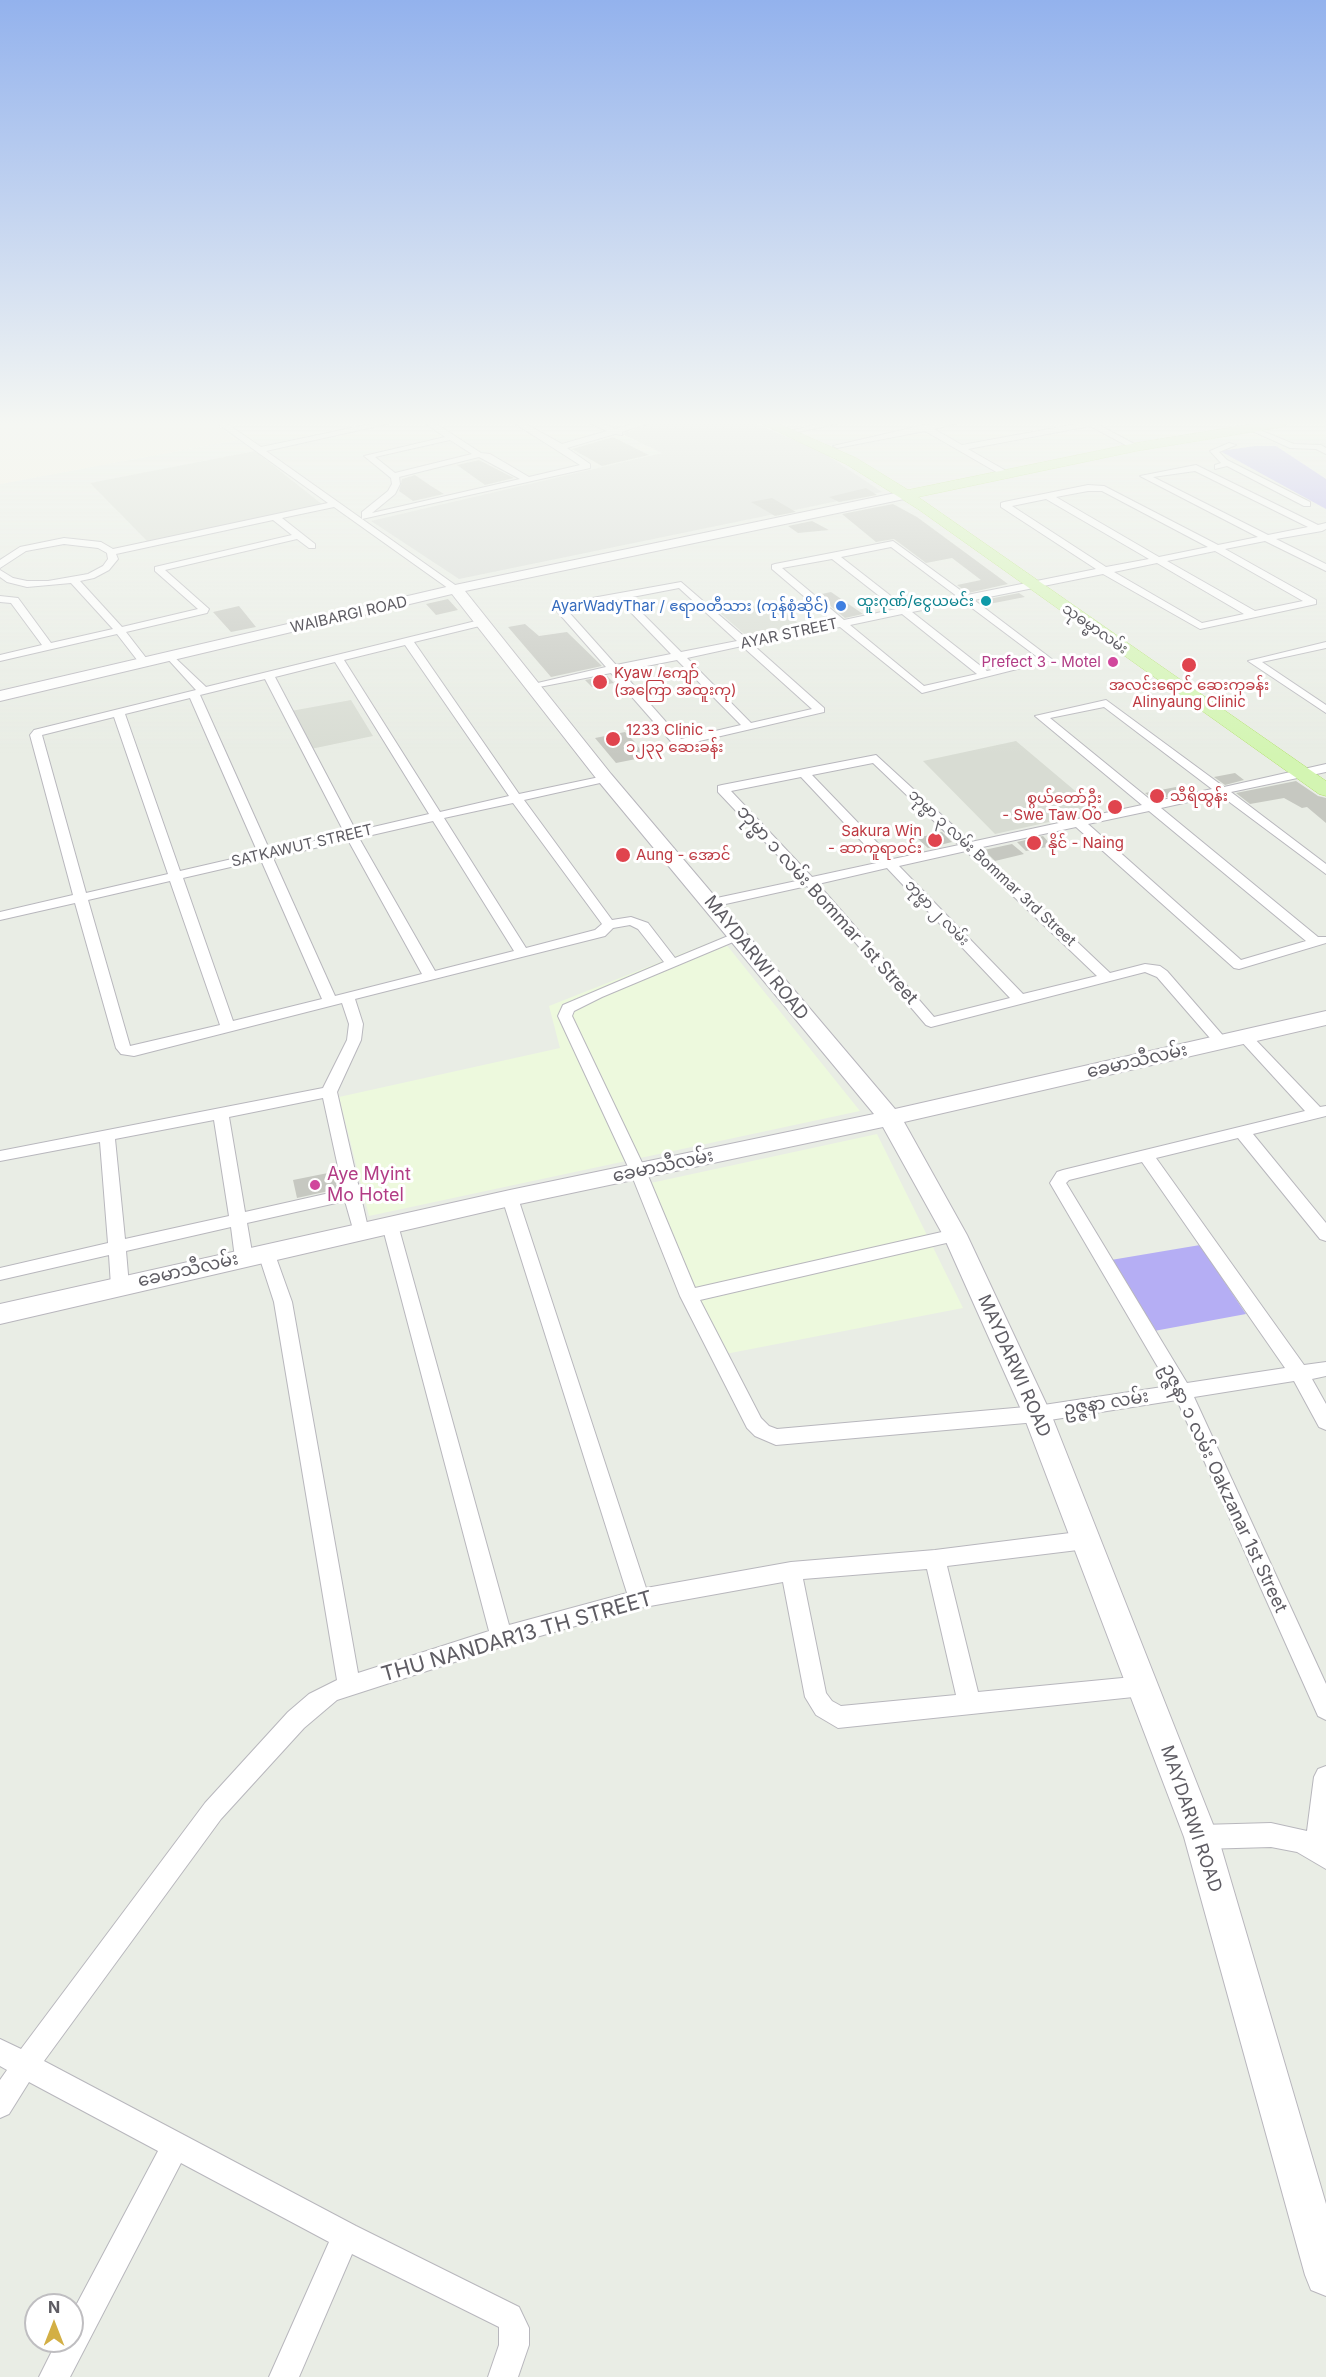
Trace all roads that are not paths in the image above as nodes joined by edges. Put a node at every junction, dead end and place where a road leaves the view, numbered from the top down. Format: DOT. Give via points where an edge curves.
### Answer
graph roads {
  1 [pos="196,534"];
  2 [pos="296,534"];
  3 [pos="383,534"];
  4 [pos="718,534"];
  5 [pos="967,534"];
  6 [pos="1049,534"];
  7 [pos="1116,534"];
  8 [pos="1189,534"];
  9 [pos="1257,534"];
  10 [pos="1286,534"];
  11 [pos="299,536"];
  12 [pos="1265,538"];
  13 [pos="312,546"];
  14 [pos="1217,548"];
  15 [pos="111,552"];
  16 [pos="834,556"];
  17 [pos="1160,559"];
  18 [pos="0,566"];
  19 [pos="1326,568"];
  20 [pos="1104,570"];
  21 [pos="0,573"];
  22 [pos="75,581"];
  23 [pos="1037,583"];
  24 [pos="456,589"];
  25 [pos="620,596"];
  26 [pos="966,598"];
  27 [pos="0,599"];
  28 [pos="905,609"];
  29 [pos="1254,615"];
  30 [pos="484,622"];
  31 [pos="842,623"];
  32 [pos="120,631"];
  33 [pos="407,640"];
  34 [pos="746,644"];
  35 [pos="1326,645"];
  36 [pos="49,647"];
  37 [pos="1309,648"];
  38 [pos="681,656"];
  39 [pos="171,657"];
  40 [pos="337,657"];
  41 [pos="0,658"];
  42 [pos="1326,659"];
  43 [pos="145,663"];
  44 [pos="611,670"];
  45 [pos="268,674"];
  46 [pos="985,675"];
  47 [pos="534,685"];
  48 [pos="198,692"];
  49 [pos="0,696"];
  50 [pos="1326,710"];
  51 [pos="118,711"];
  52 [pos="748,726"];
  53 [pos="1318,772"];
  54 [pos="804,773"];
  55 [pos="605,777"];
  56 [pos="1326,790"];
  57 [pos="1221,791"];
  58 [pos="516,798"];
  59 [pos="1150,807"];
  60 [pos="437,816"];
  61 [pos="1079,823"];
  62 [pos="351,834"];
  63 [pos="971,847"];
  64 [pos="264,854"];
  65 [pos="890,864"];
  66 [pos="1326,870"];
  67 [pos="174,875"];
  68 [pos="810,882"];
  69 [pos="80,897"];
  70 [pos="712,903"];
  71 [pos="0,916"];
  72 [pos="609,926"];
  73 [pos="738,937"];
  74 [pos="1321,940"];
  75 [pos="522,953"];
  76 [pos="672,963"];
  77 [pos="430,975"];
  78 [pos="1107,978"];
  79 [pos="347,997"];
  80 [pos="1020,1000"];
  81 [pos="330,1001"];
  82 [pos="1326,1018"];
  83 [pos="228,1028"];
  84 [pos="1245,1037"];
  85 [pos="1221,1042"];
  86 [pos="329,1092"];
  87 [pos="1321,1112"];
  88 [pos="221,1114"];
  89 [pos="890,1118"];
  90 [pos="1242,1132"];
  91 [pos="106,1135"];
  92 [pos="0,1155"];
  93 [pos="1145,1155"];
  94 [pos="638,1171"];
  95 [pos="352,1193"];
  96 [pos="510,1198"];
  97 [pos="237,1219"];
  98 [pos="390,1225"];
  99 [pos="361,1232"];
  100 [pos="955,1235"];
  101 [pos="1326,1235"];
  102 [pos="117,1246"];
  103 [pos="267,1253"];
  104 [pos="244,1258"];
  105 [pos="0,1274"];
  106 [pos="120,1286"];
  107 [pos="689,1296"];
  108 [pos="0,1314"];
  109 [pos="1326,1369"];
  110 [pos="1299,1373"];
  111 [pos="1182,1391"];
  112 [pos="1037,1414"];
  113 [pos="1326,1422"];
  114 [pos="1086,1540"];
  115 [pos="935,1559"];
  116 [pos="791,1571"];
  117 [pos="639,1599"];
  118 [pos="501,1637"];
  119 [pos="349,1686"];
  120 [pos="1143,1686"];
  121 [pos="969,1703"];
  122 [pos="1326,1709"];
  123 [pos="1326,1777"];
  124 [pos="1201,1837"];
  125 [pos="1321,1854"];
  126 [pos="0,2052"];
  127 [pos="24,2066"];
  128 [pos="0,2105"];
  129 [pos="176,2144"];
  130 [pos="346,2236"];
  131 [pos="1326,2275"];
  132 [pos="54,2377"];
  133 [pos="284,2377"];
  134 [pos="503,2377"];
  1 -- 15 [label="street"];
  2 -- 11 [label="street"];
  3 -- 24 [label="street"];
  4 -- 24 [label="street, WAIBARGI ROAD"];
  5 -- 23 [label="main road, သုဓမ္မာလမ်း"];
  6 -- 20 [label="street"];
  7 -- 17 [label="street"];
  8 -- 14 [label="street"];
  9 -- 12 [label="street"];
  10 -- 12 [label="street, AYAR STREET"];
  11 -- 13 [label="street"];
  11 -- 32 [label="street" via="160,567 203,611"];
  12 -- 14 [label="street, AYAR STREET"];
  12 -- 19 [label="street"];
  14 -- 17 [label="street, AYAR STREET"];
  14 -- 29 [label="street" via="1312,602"];
  15 -- 18 [label="street" via="101,545 64,541 23,549"];
  15 -- 22 [label="street" via="113,560 106,568"];
  16 -- 26 [label="street" via="893,544"];
  16 -- 28 [label="street"];
  16 -- 31 [label="street" via="775,567"];
  17 -- 20 [label="street, AYAR STREET"];
  17 -- 29 [label="street"];
  18 -- 21 [label="street"];
  20 -- 23 [label="street, AYAR STREET"];
  20 -- 29 [label="street" via="1200,626"];
  21 -- 22 [label="street" via="27,584"];
  22 -- 32 [label="street"];
  23 -- 26 [label="street, AYAR STREET"];
  23 -- 53 [label="main road, သုဓမ္မာလမ်း"];
  24 -- 30 [label="street, MAYDARWI ROAD"];
  24 -- 39 [label="street, WAIBARGI ROAD"];
  25 -- 34 [label="street" via="681,585"];
  25 -- 38 [label="street"];
  25 -- 44 [label="street" via="559,607"];
  26 -- 28 [label="street, AYAR STREET"];
  26 -- 46 [label="street" via="1048,660"];
  27 -- 36 [label="street" via="14,600"];
  28 -- 31 [label="street, AYAR STREET"];
  28 -- 46 [label="street"];
  30 -- 33 [label="street"];
  30 -- 47 [label="street, MAYDARWI ROAD"];
  31 -- 34 [label="street, AYAR STREET"];
  31 -- 46 [label="street" via="922,690"];
  32 -- 36 [label="street"];
  32 -- 43 [label="street"];
  33 -- 40 [label="street"];
  33 -- 58 [label="street"];
  34 -- 38 [label="street, AYAR STREET"];
  34 -- 52 [label="street" via="820,710"];
  35 -- 37 [label="street"];
  36 -- 41 [label="street"];
  37 -- 42 [label="street"];
  37 -- 50 [label="street" via="1253,661"];
  38 -- 44 [label="street, AYAR STREET"];
  38 -- 52 [label="street"];
  39 -- 43 [label="street, WAIBARGI ROAD"];
  39 -- 48 [label="street"];
  40 -- 45 [label="street"];
  40 -- 60 [label="street"];
  43 -- 49 [label="street, WAIBARGI ROAD"];
  44 -- 47 [label="street, AYAR STREET"];
  44 -- 52 [label="street" via="678,743"];
  45 -- 48 [label="street"];
  45 -- 62 [label="street"];
  47 -- 55 [label="street, MAYDARWI ROAD"];
  48 -- 51 [label="street"];
  48 -- 64 [label="street"];
  51 -- 67 [label="street"];
  51 -- 69 [label="street" via="36,735"];
  53 -- 56 [label="main road, သုဓမ္မာလမ်း"];
  53 -- 57 [label="street"];
  54 -- 63 [label="street, ဘုမ္မာ ၃ လမ်း Bommar 3rd Street" via="876,759"];
  54 -- 65 [label="street, ဘုမ္မာ ၂ လမ်း"];
  54 -- 68 [label="street, ဘုမ္မာ ၁ လမ်း Bommar 1st Street" via="722,789"];
  55 -- 58 [label="street, SATKAWUT STREET"];
  55 -- 70 [label="street, MAYDARWI ROAD"];
  57 -- 59 [label="street"];
  57 -- 59 [label="street" via="1106,703 1041,716"];
  57 -- 66 [label="street"];
  58 -- 60 [label="street, SATKAWUT STREET"];
  58 -- 72 [label="street"];
  59 -- 61 [label="street"];
  59 -- 74 [label="street"];
  60 -- 62 [label="street, SATKAWUT STREET"];
  60 -- 75 [label="street"];
  61 -- 63 [label="street"];
  61 -- 74 [label="street" via="1239,965"];
  62 -- 64 [label="street, SATKAWUT STREET"];
  62 -- 77 [label="street"];
  63 -- 65 [label="street"];
  63 -- 78 [label="street, ဘုမ္မာ ၃ လမ်း Bommar 3rd Street"];
  64 -- 67 [label="street, SATKAWUT STREET"];
  64 -- 81 [label="street"];
  65 -- 68 [label="street"];
  65 -- 80 [label="street, ဘုမ္မာ ၂ လမ်း"];
  67 -- 69 [label="street, SATKAWUT STREET"];
  67 -- 83 [label="street"];
  68 -- 70 [label="street"];
  68 -- 80 [label="street, ဘုမ္မာ ၁ လမ်း Bommar 1st Street" via="931,1022"];
  69 -- 71 [label="street, SATKAWUT STREET"];
  69 -- 83 [label="street" via="126,1051"];
  70 -- 73 [label="street, MAYDARWI ROAD"];
  72 -- 75 [label="street" via="600,933"];
  72 -- 76 [label="street" via="638,922"];
  73 -- 76 [label="street"];
  73 -- 89 [label="street, MAYDARWI ROAD"];
  75 -- 77 [label="street"];
  76 -- 94 [label="street" via="568,1008 565,1016"];
  77 -- 79 [label="street"];
  78 -- 80 [label="street"];
  78 -- 85 [label="street" via="1155,969"];
  79 -- 81 [label="street"];
  79 -- 86 [label="street" via="356,1024 354,1040"];
  81 -- 83 [label="street"];
  82 -- 84 [label="street, ခေမာသီလမ်း"];
  84 -- 85 [label="street, ခေမာသီလမ်း"];
  84 -- 87 [label="street"];
  85 -- 89 [label="street, ခေမာသီလမ်း"];
  86 -- 88 [label="street"];
  86 -- 95 [label="street"];
  87 -- 90 [label="street"];
  88 -- 91 [label="street"];
  88 -- 97 [label="street"];
  89 -- 94 [label="street, ခေမာသီလမ်း"];
  89 -- 100 [label="street, MAYDARWI ROAD"];
  90 -- 93 [label="street"];
  90 -- 101 [label="street"];
  91 -- 92 [label="street"];
  91 -- 102 [label="street"];
  93 -- 110 [label="street"];
  93 -- 111 [label="street, ဥဇ္ဇနာ ၁ လမ်း Oakzanar 1st Street" via="1063,1176 1059,1183"];
  94 -- 96 [label="street, ခေမာသီလမ်း"];
  94 -- 107 [label="street"];
  95 -- 97 [label="street"];
  95 -- 99 [label="street"];
  96 -- 98 [label="street, ခေမာသီလမ်း"];
  96 -- 117 [label="street"];
  97 -- 102 [label="street"];
  97 -- 104 [label="street"];
  98 -- 99 [label="street, ခေမာသီလမ်း"];
  98 -- 118 [label="street"];
  99 -- 103 [label="street, ခေမာသီလမ်း"];
  100 -- 107 [label="street"];
  100 -- 112 [label="street, MAYDARWI ROAD"];
  102 -- 105 [label="street"];
  102 -- 106 [label="street"];
  103 -- 104 [label="street, ခေမာသီလမ်း"];
  103 -- 119 [label="street" via="283,1302"];
  104 -- 106 [label="street, ခေမာသီလမ်း"];
  106 -- 108 [label="street, ခေမာသီလမ်း"];
  107 -- 112 [label="street, ဥဇ္ဇနာ လမ်း" via="754,1423 776,1437"];
  109 -- 110 [label="street, ဥဇ္ဇနာ လမ်း"];
  110 -- 111 [label="street, ဥဇ္ဇနာ လမ်း"];
  110 -- 113 [label="street"];
  111 -- 112 [label="street, ဥဇ္ဇနာ လမ်း"];
  111 -- 122 [label="street, ဥဇ္ဇနာ ၁ လမ်း Oakzanar 1st Street"];
  112 -- 114 [label="street, MAYDARWI ROAD"];
  114 -- 115 [label="street, THU NANDAR13 TH STREET"];
  114 -- 120 [label="street, MAYDARWI ROAD"];
  115 -- 116 [label="street, THU NANDAR13 TH STREET"];
  115 -- 121 [label="street"];
  116 -- 117 [label="street, THU NANDAR13 TH STREET"];
  116 -- 121 [label="street" via="816,1697 824,1708 838,1717"];
  117 -- 118 [label="street, THU NANDAR13 TH STREET"];
  118 -- 119 [label="street, THU NANDAR13 TH STREET"];
  119 -- 127 [label="street, THU NANDAR13 TH STREET" via="317,1701 213,1811"];
  120 -- 121 [label="street"];
  120 -- 124 [label="street, MAYDARWI ROAD"];
  123 -- 125 [label="street"];
  124 -- 125 [label="street" via="1271,1835 1302,1841"];
  124 -- 131 [label="street, MAYDARWI ROAD"];
  126 -- 127 [label="street"];
  127 -- 128 [label="street, THU NANDAR13 TH STREET"];
  127 -- 129 [label="street"];
  129 -- 130 [label="street"];
  129 -- 132 [label="street"];
  130 -- 133 [label="street"];
  130 -- 134 [label="street" via="509,2317 514,2328 514,2346"];
}
